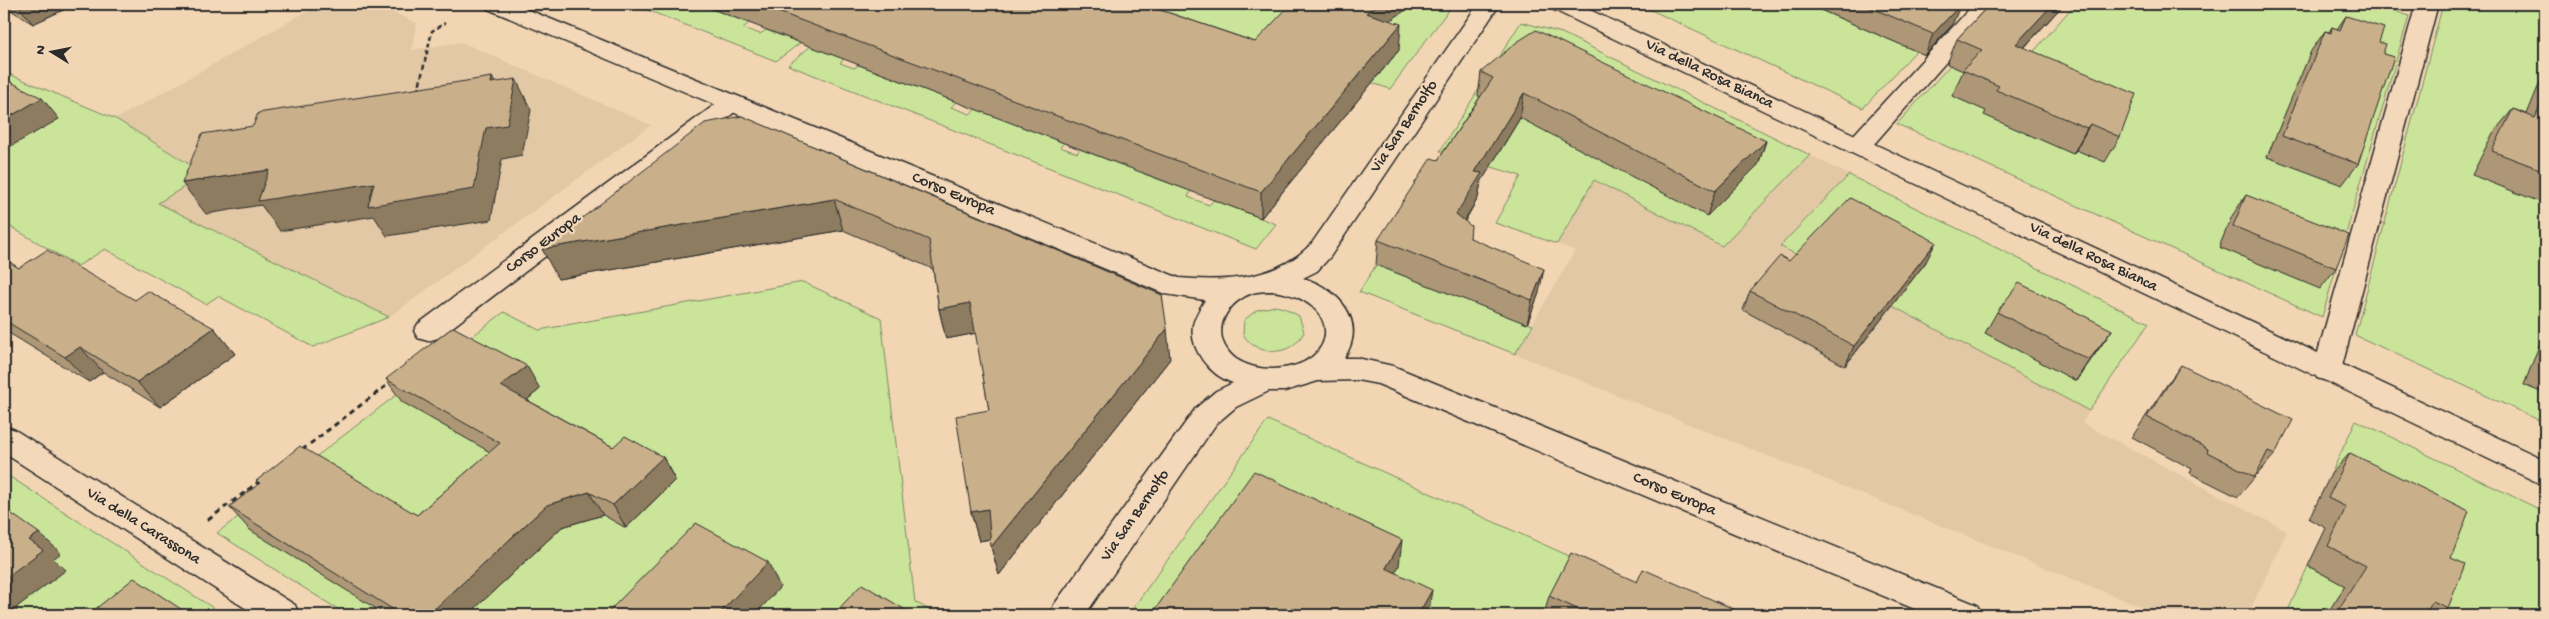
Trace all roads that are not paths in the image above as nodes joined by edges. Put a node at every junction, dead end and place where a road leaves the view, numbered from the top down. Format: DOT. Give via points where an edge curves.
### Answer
graph roads {
  1 [pos="496,4"];
  2 [pos="1489,4"];
  3 [pos="1560,4"];
  4 [pos="1986,4"];
  5 [pos="2427,4"];
  6 [pos="732,102"];
  7 [pos="1858,146"];
  8 [pos="1321,250"];
  9 [pos="1273,281"];
  10 [pos="1175,287"];
  11 [pos="1235,289"];
  12 [pos="1321,298"];
  13 [pos="1207,322"];
  14 [pos="428,331"];
  15 [pos="1340,332"];
  16 [pos="1217,360"];
  17 [pos="1313,370"];
  18 [pos="2327,370"];
  19 [pos="1383,374"];
  20 [pos="1266,380"];
  21 [pos="1206,416"];
  22 [pos="4,438"];
  23 [pos="2545,474"];
  24 [pos="283,615"];
  25 [pos="1066,615"];
  26 [pos="1965,615"];
  1 -- 6 [label="street, Corso Europa"];
  2 -- 8 [label="street, Via San Bernolfo"];
  3 -- 7 [label="street, Via della Rosa Bianca"];
  4 -- 7 [label="street"];
  5 -- 18 [label="street"];
  6 -- 10 [label="street, Corso Europa"];
  6 -- 14 [label="street, Corso Europa"];
  7 -- 18 [label="street, Via della Rosa Bianca"];
  8 -- 9 [label="street, Via San Bernolfo" via="1308,264"];
  8 -- 12 [label="street, Via San Bernolfo" via="1315,269"];
  9 -- 11 [label="street, Corso Europa"];
  9 -- 12 [label="street, Corso Europa" via="1294,284"];
  10 -- 11 [label="street, Corso Europa" via="1214,291"];
  10 -- 13 [label="street, Corso Europa" via="1199,309"];
  11 -- 13 [label="street, Corso Europa" via="1220,300"];
  12 -- 15 [label="street, Corso Europa" via="1336,315"];
  13 -- 16 [label="street" via="1208,344"];
  15 -- 17 [label="street, Corso Europa" via="1335,350"];
  15 -- 19 [label="street, Corso Europa" via="1350,348"];
  16 -- 20 [label="street, Corso Europa" via="1234,372"];
  16 -- 21 [label="street, Via San Bernolfo" via="1218,376"];
  17 -- 19 [label="street, Corso Europa" via="1356,369"];
  17 -- 20 [label="street, Corso Europa" via="1280,381"];
  18 -- 23 [label="street, Via della Rosa Bianca"];
  19 -- 26 [label="street, Corso Europa"];
  20 -- 21 [label="street, Via San Bernolfo" via="1226,399"];
  21 -- 25 [label="street, Via San Bernolfo"];
  22 -- 24 [label="street, Via della Carassona"];
}
